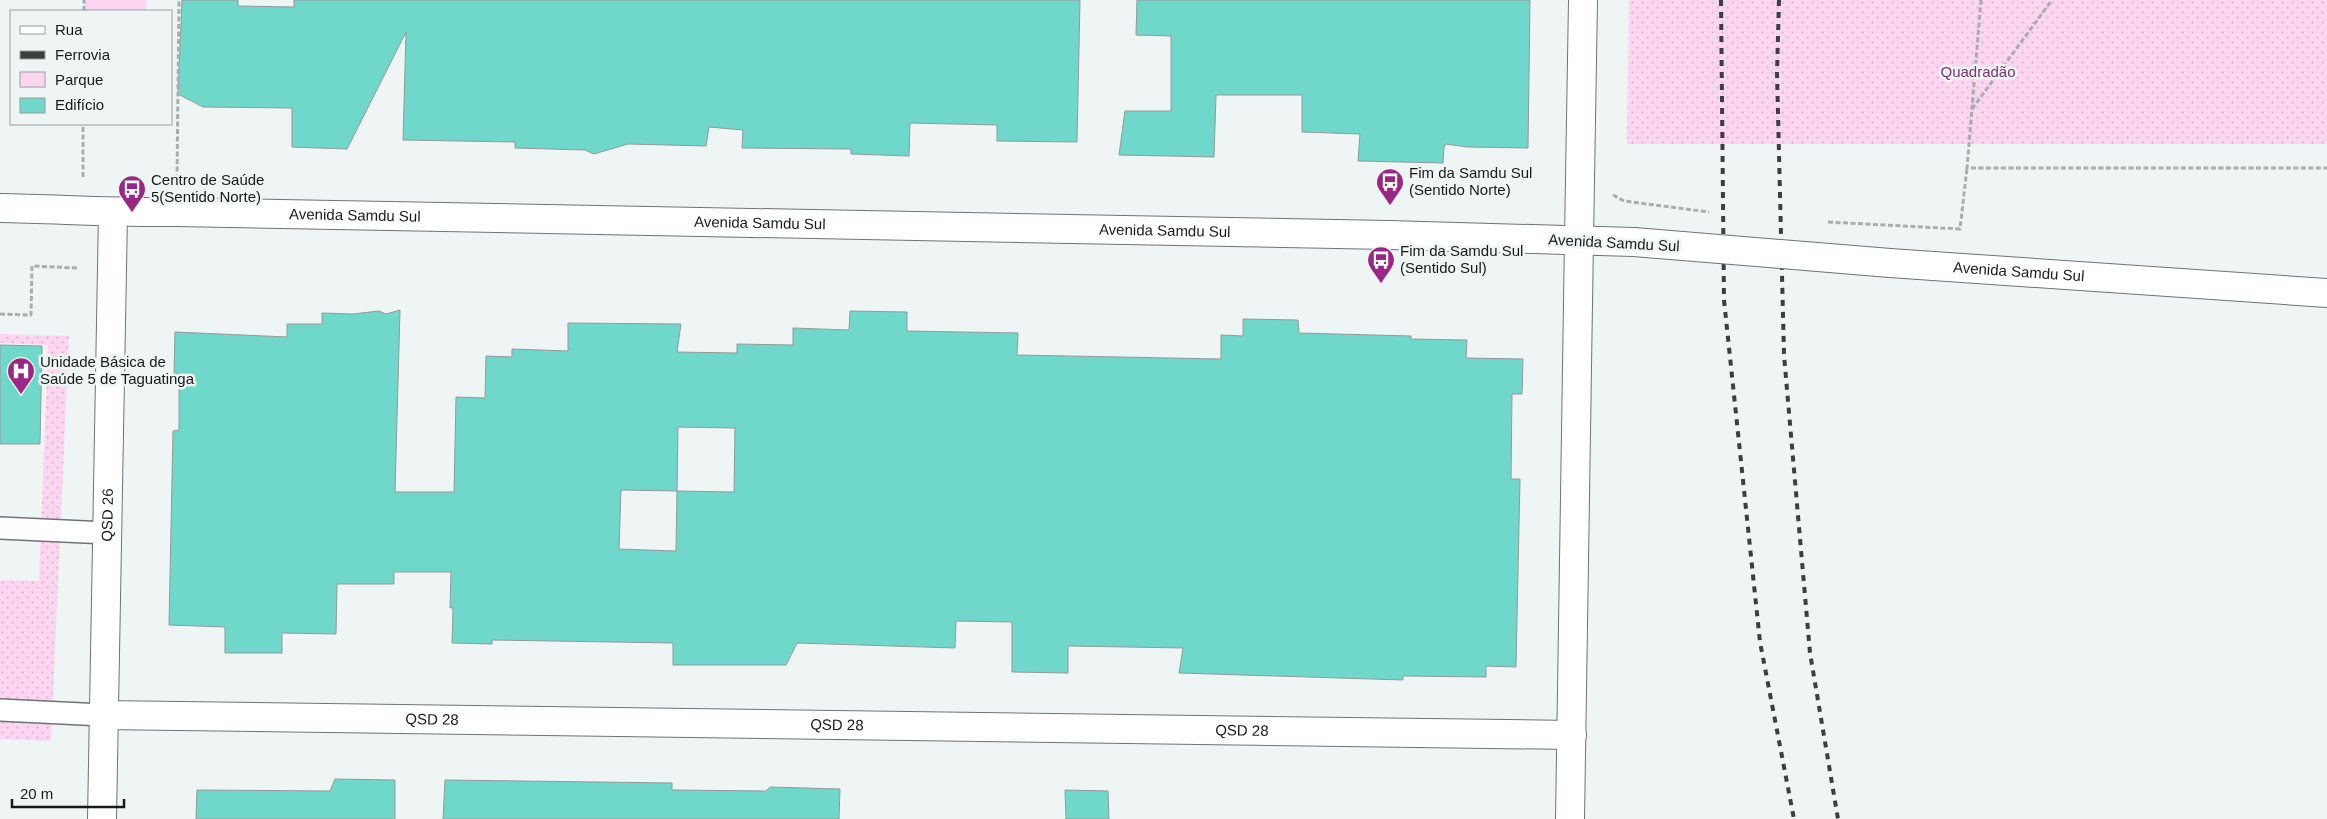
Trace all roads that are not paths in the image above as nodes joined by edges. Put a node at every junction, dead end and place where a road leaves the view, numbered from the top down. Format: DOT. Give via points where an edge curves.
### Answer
graph roads {
  1 [pos="1583,0"];
  2 [pos="0,208"];
  3 [pos="113,212"];
  4 [pos="1579,239"];
  5 [pos="2327,293"];
  6 [pos="0,528"];
  7 [pos="107,533"];
  8 [pos="0,710"];
  9 [pos="103,715"];
  10 [pos="1572,735"];
  11 [pos="102,819"];
  12 [pos="1570,819"];
  1 -- 4 [label="street"];
  2 -- 3 [label="street, Avenida Samdu Sul"];
  3 -- 4 [label="street, Avenida Samdu Sul"];
  3 -- 7 [label="street, QSD 26"];
  4 -- 5 [label="street, Avenida Samdu Sul, bridge"];
  4 -- 10 [label="street"];
  6 -- 7 [label="lane"];
  7 -- 9 [label="street, QSD 26"];
  8 -- 9 [label="lane"];
  9 -- 10 [label="street, QSD 28"];
  9 -- 11 [label="street, QSD 26"];
  10 -- 12 [label="street"];
}
